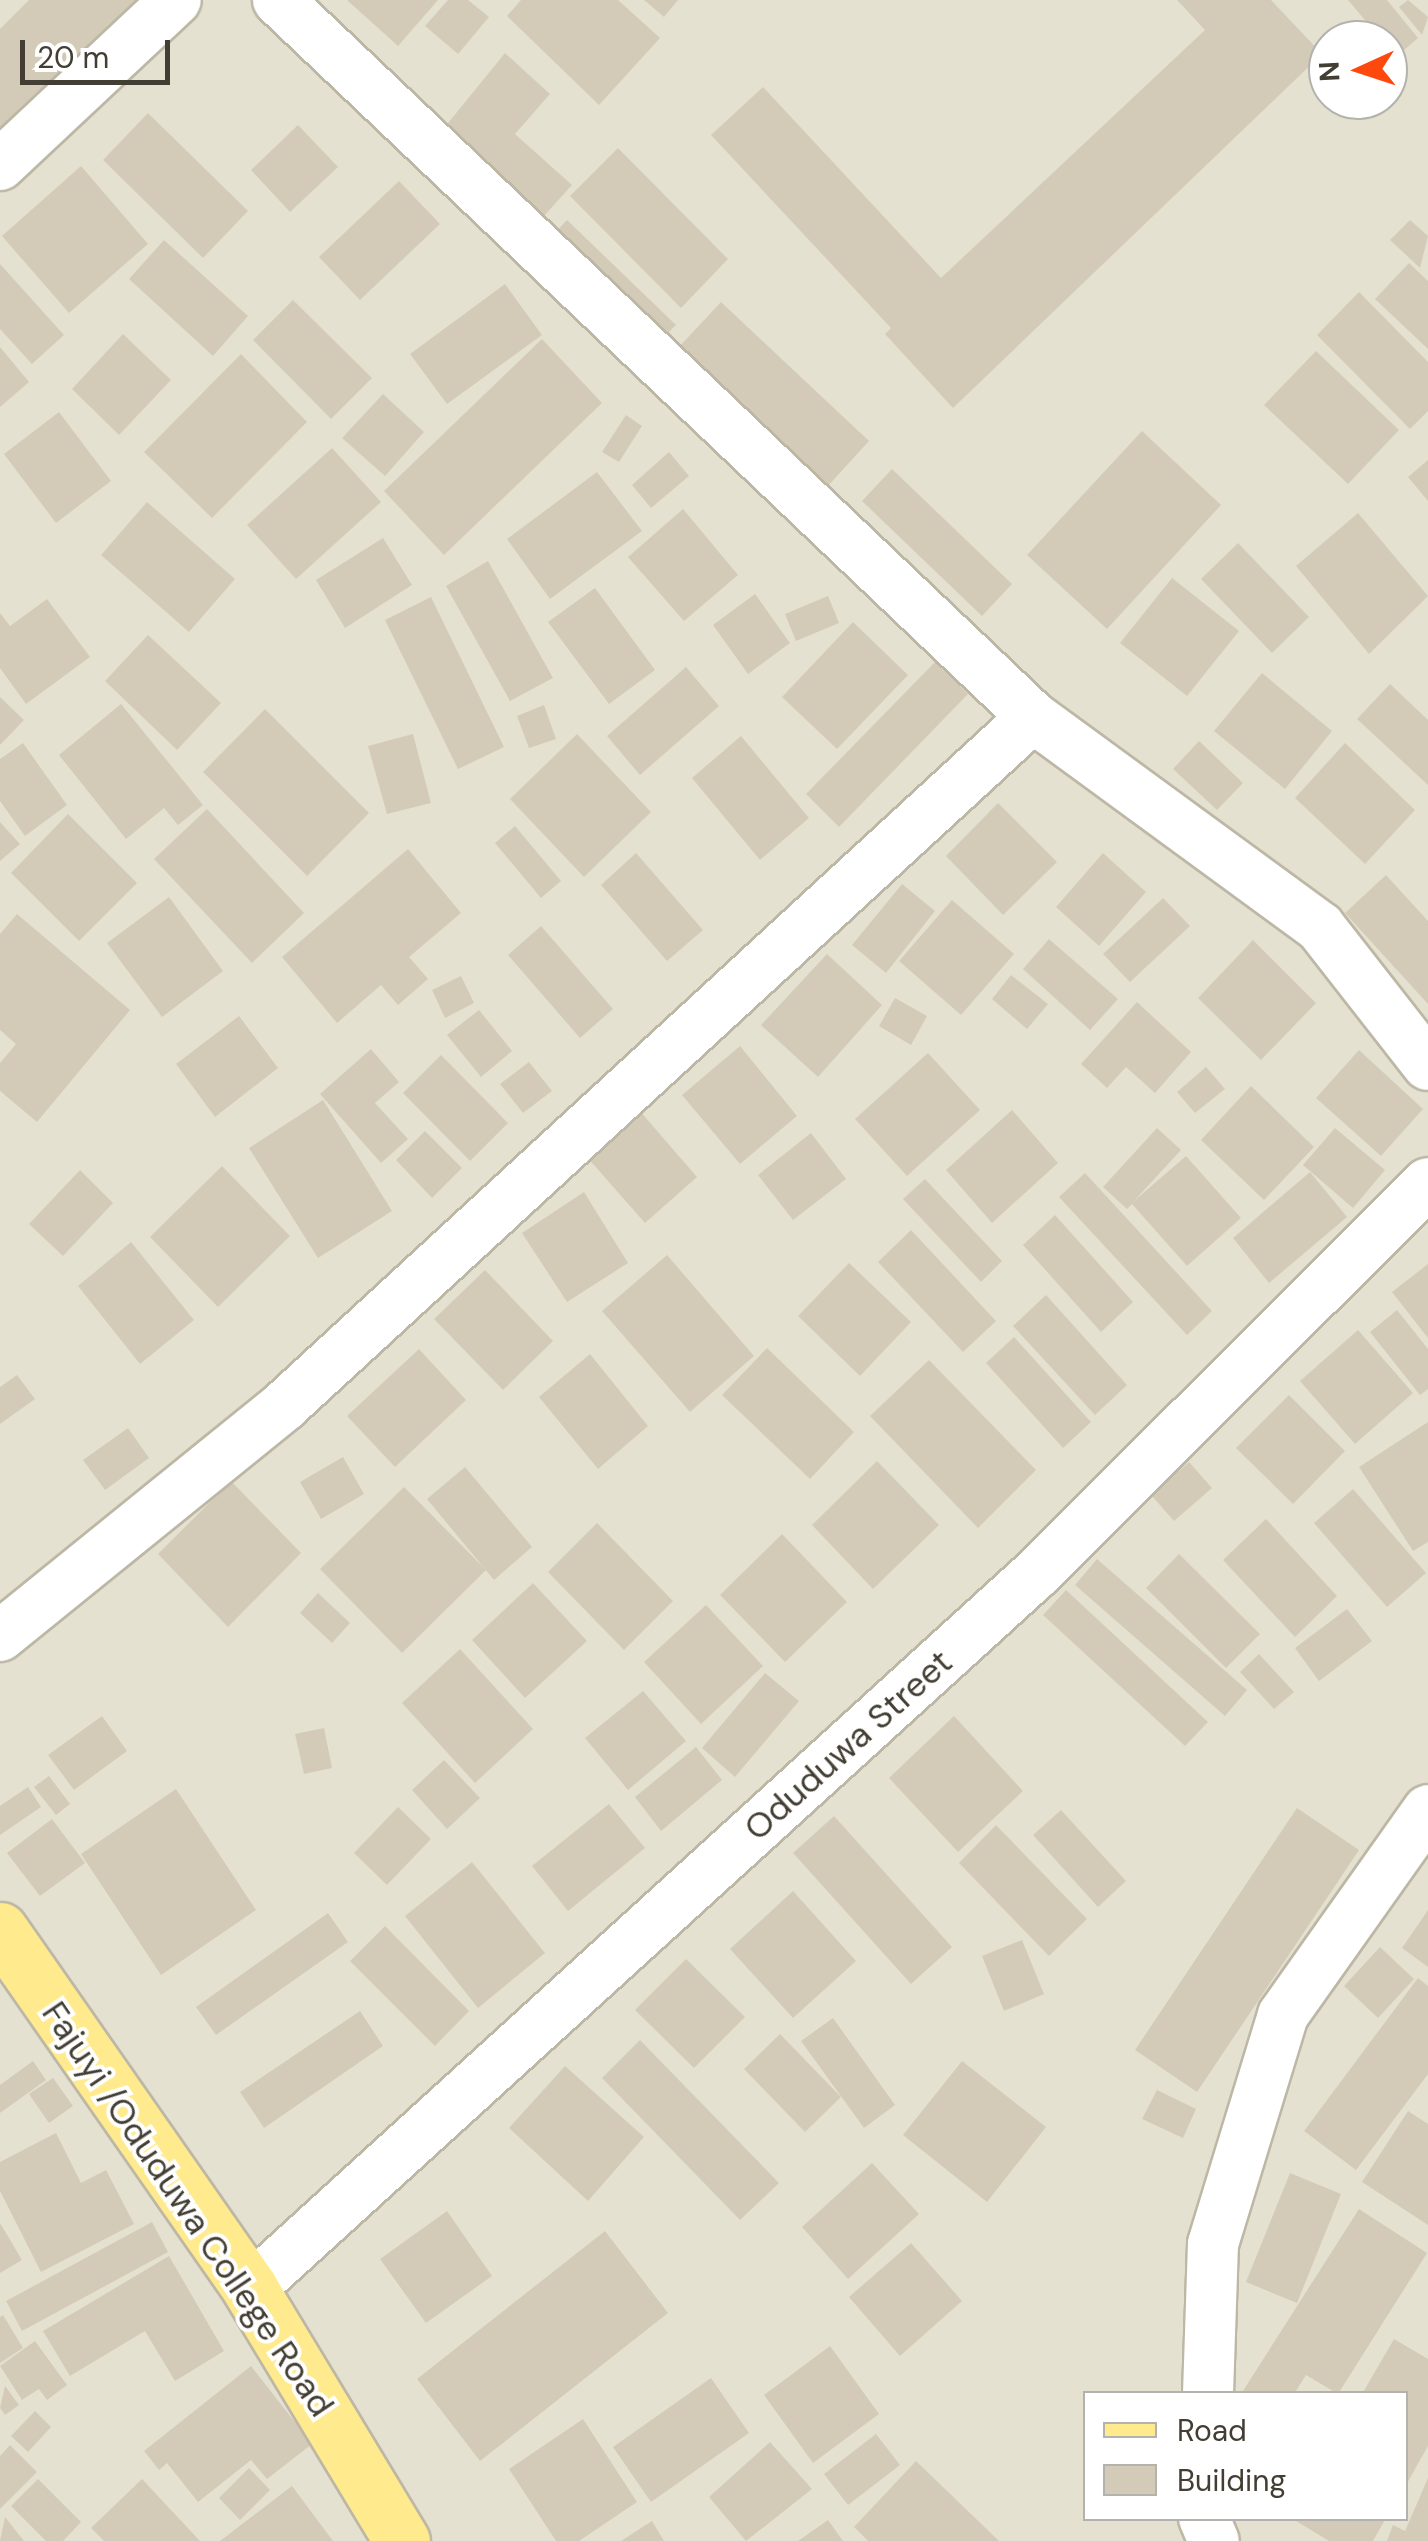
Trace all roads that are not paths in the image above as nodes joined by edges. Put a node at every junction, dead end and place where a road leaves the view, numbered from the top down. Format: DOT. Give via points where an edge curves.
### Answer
graph roads {
  1 [pos="176,0"];
  2 [pos="278,0"];
  3 [pos="0,165"];
  4 [pos="1034,717"];
  5 [pos="1428,1065"];
  6 [pos="1428,1183"];
  7 [pos="0,1636"];
  8 [pos="1428,1810"];
  9 [pos="0,1930"];
  10 [pos="250,2289"];
  11 [pos="1208,2391"];
  12 [pos="402,2541"];
  1 -- 3 [label="street"];
  2 -- 4 [label="street"];
  4 -- 5 [label="street" via="1320,927"];
  4 -- 7 [label="street" via="285,1405"];
  6 -- 10 [label="street, Oduduwa Street" via="1037,1572"];
  8 -- 11 [label="street" via="1283,2015 1214,2244"];
  9 -- 10 [label="main road, Fajuyi /Oduduwa College Road"];
  10 -- 12 [label="main road, Fajuyi /Oduduwa College Road"];
}
